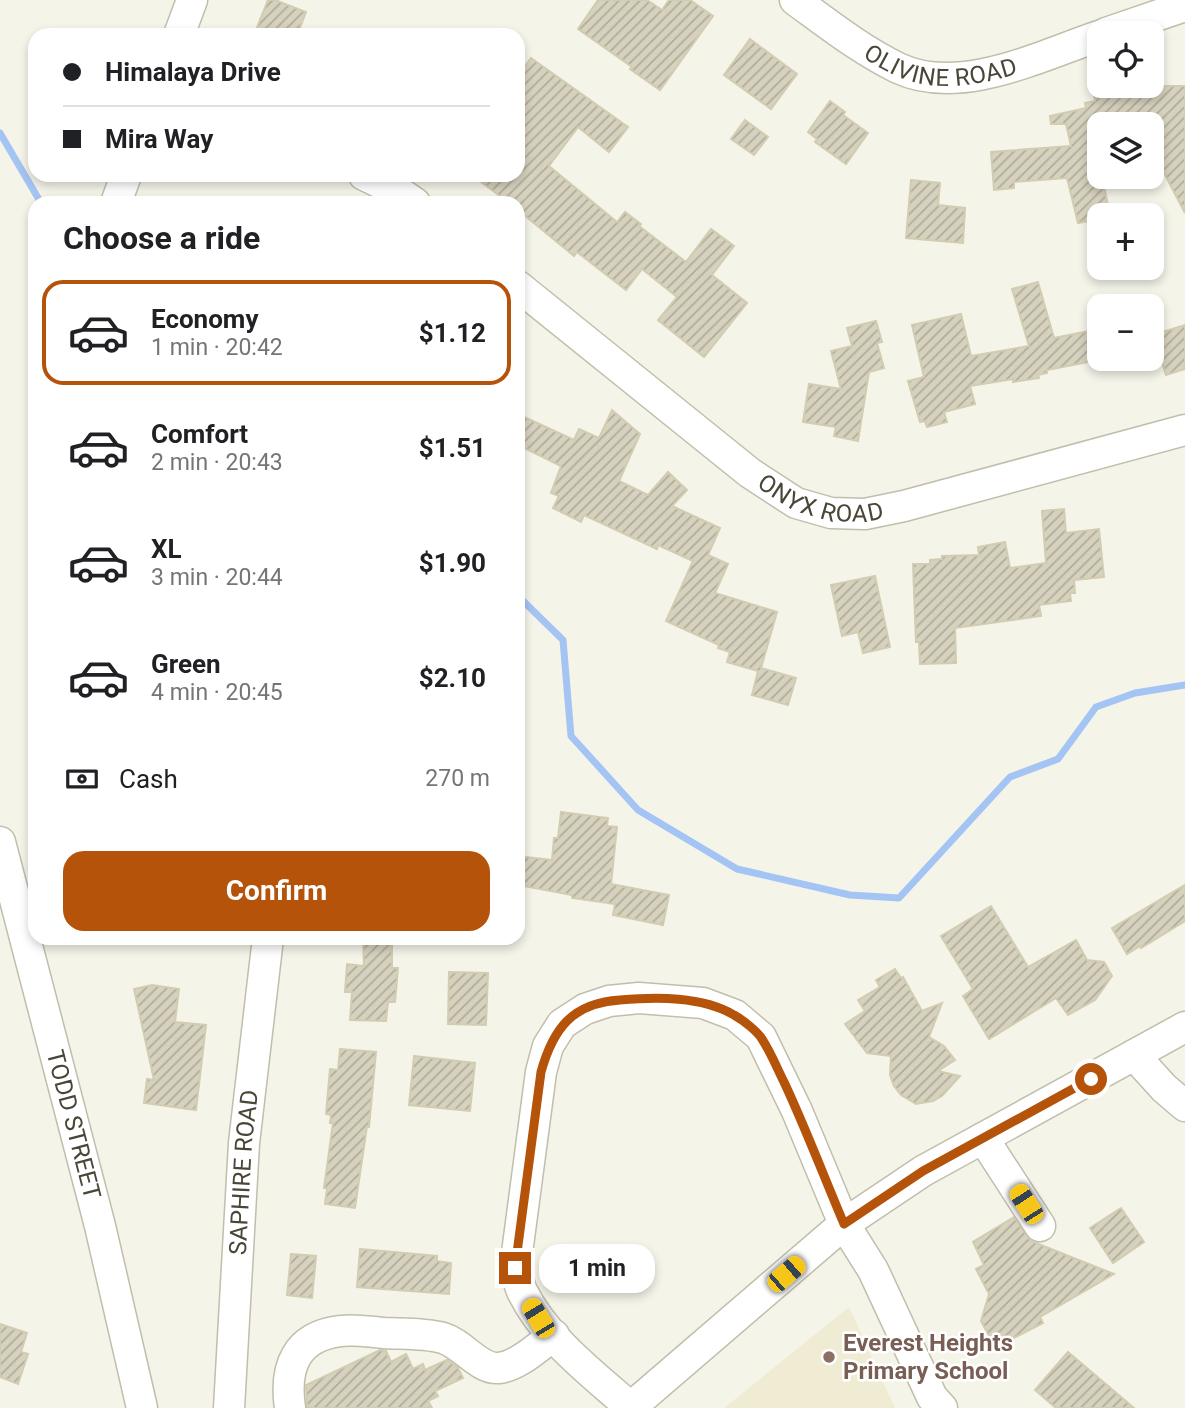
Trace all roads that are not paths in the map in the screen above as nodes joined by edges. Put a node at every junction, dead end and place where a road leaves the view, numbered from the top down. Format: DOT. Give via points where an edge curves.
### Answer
graph roads {
  1 [pos="192,0"];
  2 [pos="795,0"];
  3 [pos="1185,6"];
  4 [pos="1141,21"];
  5 [pos="182,28"];
  6 [pos="1087,40"];
  7 [pos="378,182"];
  8 [pos="405,196"];
  9 [pos="525,292"];
  10 [pos="1185,430"];
  11 [pos="0,842"];
  12 [pos="267,945"];
  13 [pos="1185,1027"];
  14 [pos="1135,1055"];
  15 [pos="1185,1106"];
  16 [pos="983,1138"];
  17 [pos="844,1224"];
  18 [pos="1040,1226"];
  19 [pos="554,1335"];
  20 [pos="142,1408"];
  21 [pos="229,1408"];
  22 [pos="290,1408"];
  23 [pos="630,1408"];
  24 [pos="942,1408"];
  1 -- 5 [label="street"];
  2 -- 6 [label="street, OLIVINE ROAD" via="867,52 931,78 990,73"];
  3 -- 4 [label="street"];
  7 -- 8 [label="street"];
  9 -- 10 [label="street, ONYX ROAD" via="750,473 796,503 831,513 865,514 904,506"];
  11 -- 20 [label="street, TODD STREET" via="100,1226"];
  12 -- 21 [label="street, SAPHIRE ROAD" via="244,1143"];
  13 -- 14 [label="street"];
  14 -- 15 [label="street"];
  14 -- 16 [label="street"];
  16 -- 17 [label="street" via="923,1171"];
  16 -- 18 [label="street"];
  17 -- 19 [label="street" via="761,1037 735,1015 703,1003 639,998 609,1000 584,1009 562,1024 548,1046 541,1072 515,1268 522,1291"];
  17 -- 23 [label="street"];
  17 -- 24 [label="street" via="873,1270 932,1397"];
  19 -- 22 [label="street" via="500,1368 487,1367 443,1338 342,1330 322,1335 306,1343 295,1357 288,1377"];
  19 -- 23 [label="street"];
}
